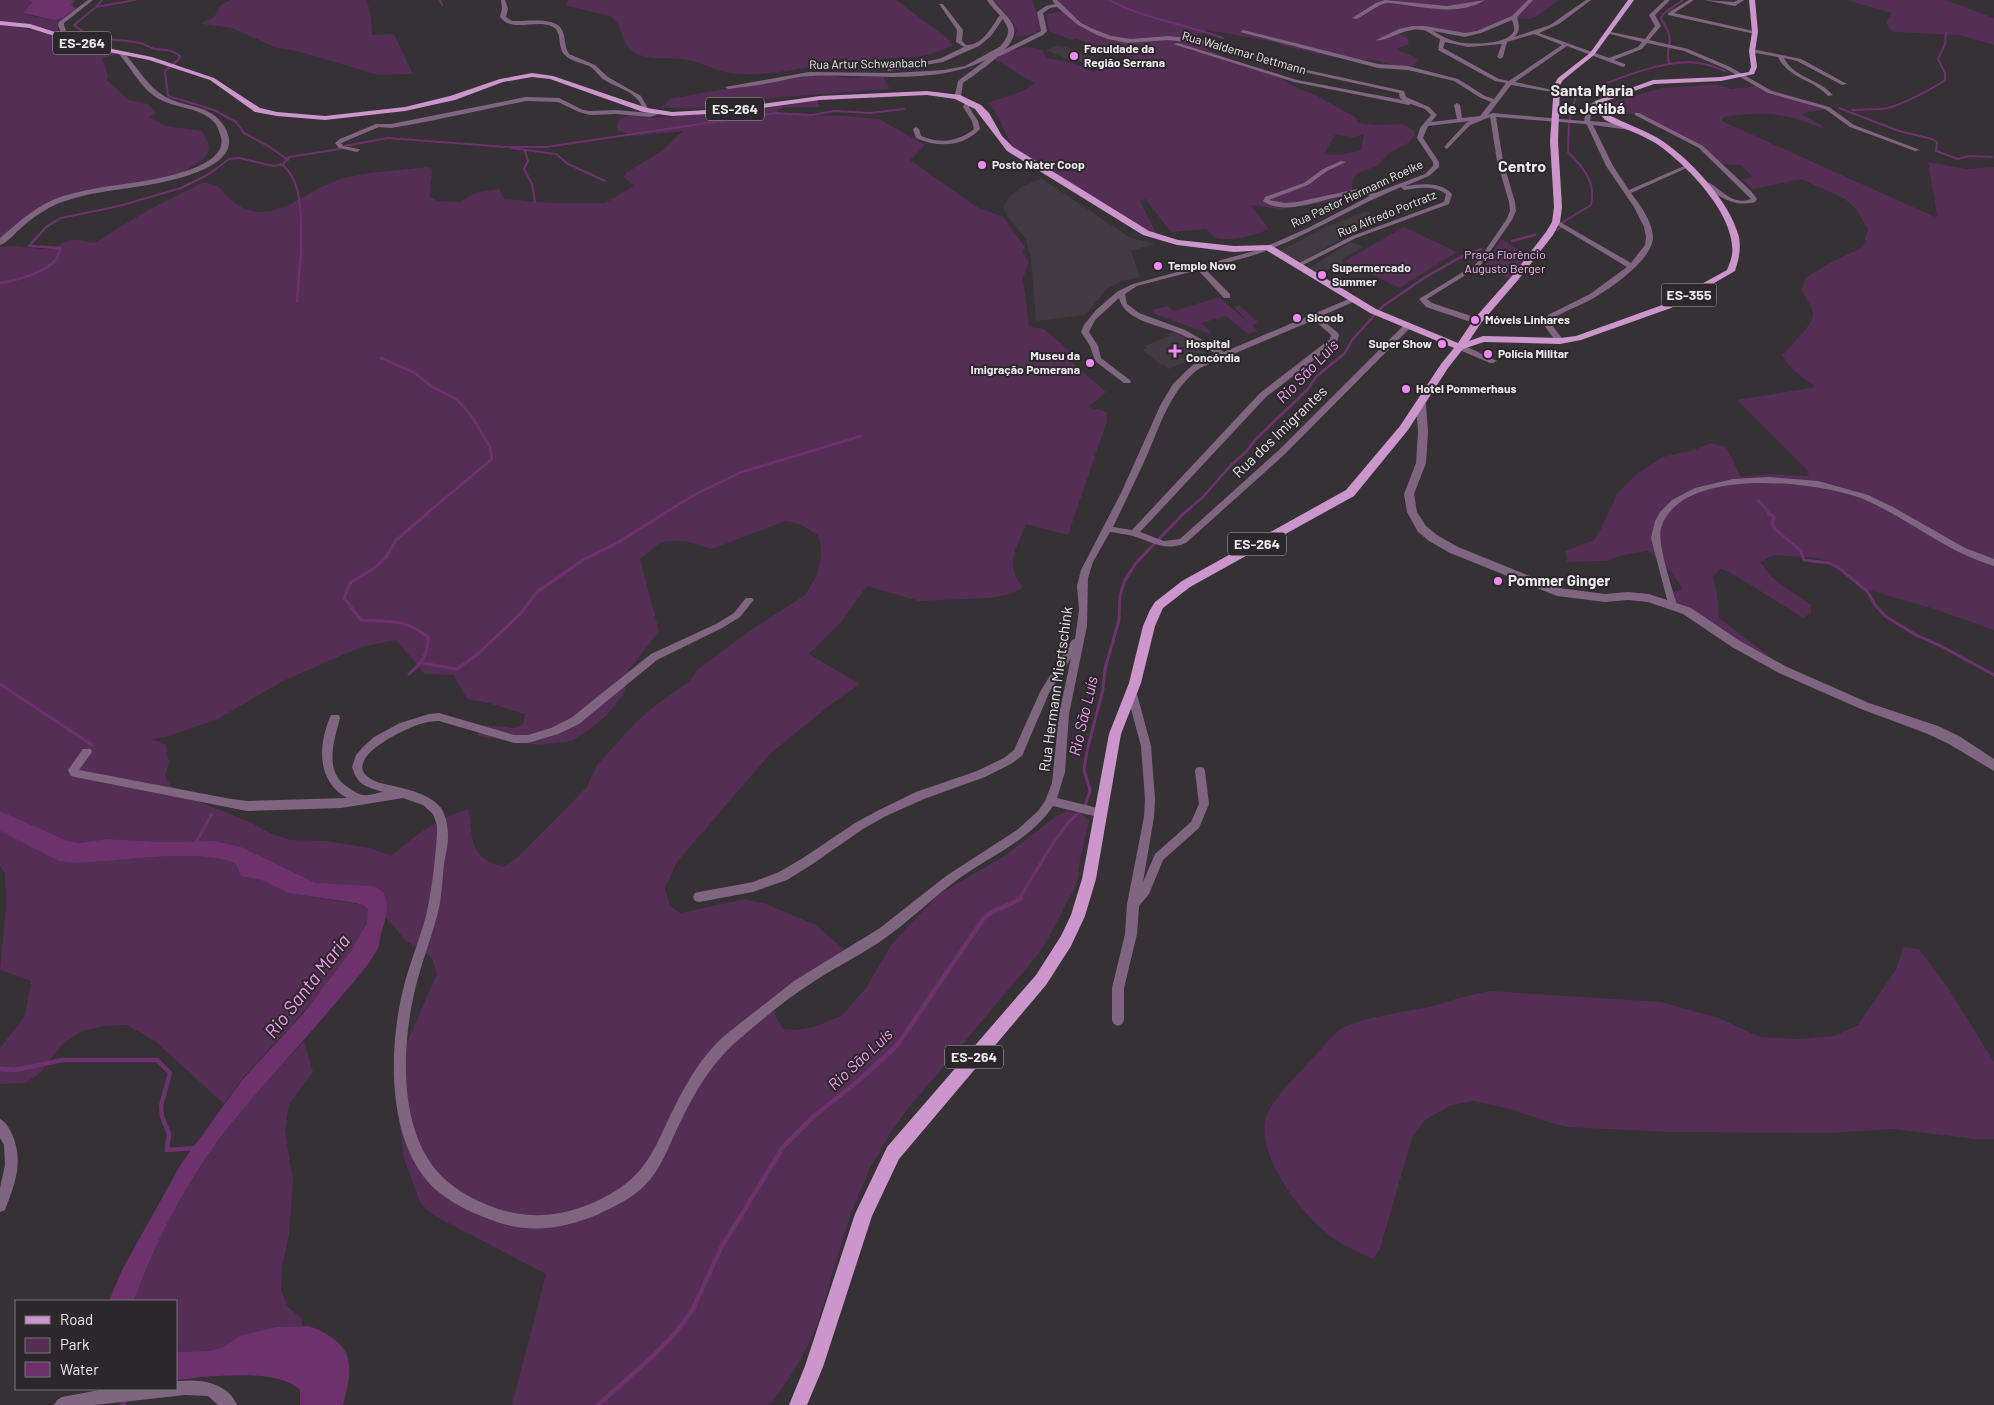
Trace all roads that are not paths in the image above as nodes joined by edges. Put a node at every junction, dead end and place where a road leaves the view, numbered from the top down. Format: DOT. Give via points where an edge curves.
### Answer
graph roads {
  1 [pos="90,0"];
  2 [pos="503,0"];
  3 [pos="990,0"];
  4 [pos="1054,0"];
  5 [pos="1482,0"];
  6 [pos="1531,0"];
  7 [pos="1589,0"];
  8 [pos="1630,0"];
  9 [pos="1668,0"];
  10 [pos="1692,0"];
  11 [pos="1706,0"];
  12 [pos="1742,0"];
  13 [pos="1752,0"];
  14 [pos="941,5"];
  15 [pos="1058,5"];
  16 [pos="1001,17"];
  17 [pos="1514,17"];
  18 [pos="1355,18"];
  19 [pos="0,23"];
  20 [pos="1425,28"];
  21 [pos="1244,32"];
  22 [pos="1608,32"];
  23 [pos="1755,32"];
  24 [pos="1535,33"];
  25 [pos="65,36"];
  26 [pos="1443,39"];
  27 [pos="1379,40"];
  28 [pos="1647,40"];
  29 [pos="1127,41"];
  30 [pos="1505,41"];
  31 [pos="1565,44"];
  32 [pos="969,47"];
  33 [pos="1003,47"];
  34 [pos="1752,51"];
  35 [pos="121,53"];
  36 [pos="1592,54"];
  37 [pos="1780,56"];
  38 [pos="1500,57"];
  39 [pos="150,58"];
  40 [pos="993,58"];
  41 [pos="1611,60"];
  42 [pos="133,65"];
  43 [pos="1623,65"];
  44 [pos="867,75"];
  45 [pos="1742,76"];
  46 [pos="1508,84"];
  47 [pos="1844,84"];
  48 [pos="728,87"];
  49 [pos="1556,92"];
  50 [pos="1830,95"];
  51 [pos="957,97"];
  52 [pos="1495,101"];
  53 [pos="1599,101"];
  54 [pos="968,102"];
  55 [pos="1422,105"];
  56 [pos="1457,105"];
  57 [pos="646,110"];
  58 [pos="659,113"];
  59 [pos="1637,114"];
  60 [pos="1493,115"];
  61 [pos="1482,118"];
  62 [pos="1460,121"];
  63 [pos="1558,121"];
  64 [pos="1588,123"];
  65 [pos="1427,124"];
  66 [pos="1630,128"];
  67 [pos="916,129"];
  68 [pos="1447,147"];
  69 [pos="357,150"];
  70 [pos="1917,150"];
  71 [pos="1343,162"];
  72 [pos="1686,167"];
  73 [pos="1701,180"];
  74 [pos="1388,189"];
  75 [pos="1629,192"];
  76 [pos="1376,195"];
  77 [pos="1556,222"];
  78 [pos="0,242"];
  79 [pos="1268,247"];
  80 [pos="1299,265"];
  81 [pos="1631,266"];
  82 [pos="1200,268"];
  83 [pos="1121,293"];
  84 [pos="1227,296"];
  85 [pos="1354,300"];
  86 [pos="1316,317"];
  87 [pos="1475,324"];
  88 [pos="1408,326"];
  89 [pos="1494,338"];
  90 [pos="1560,341"];
  91 [pos="1460,347"];
  92 [pos="1224,355"];
  93 [pos="1493,361"];
  94 [pos="1127,381"];
  95 [pos="1421,404"];
  96 [pos="1107,529"];
  97 [pos="1134,533"];
  98 [pos="1994,563"];
  99 [pos="749,600"];
  100 [pos="1672,605"];
  101 [pos="1080,633"];
  102 [pos="1130,698"];
  103 [pos="335,718"];
  104 [pos="87,752"];
  105 [pos="1994,766"];
  106 [pos="1200,772"];
  107 [pos="404,794"];
  108 [pos="364,801"];
  109 [pos="1051,801"];
  110 [pos="1096,812"];
  111 [pos="699,897"];
  112 [pos="1133,904"];
  113 [pos="1118,1020"];
  114 [pos="0,1126"];
  115 [pos="0,1205"];
  116 [pos="178,1389"];
  117 [pos="165,1390"];
  118 [pos="62,1405"];
  119 [pos="229,1405"];
  120 [pos="798,1405"];
  1 -- 25 [label="street" via="62,22"];
  2 -- 57 [label="street" via="506,21 558,26 567,55 593,66 606,78 639,97"];
  3 -- 16 [label="street"];
  4 -- 15 [label="street"];
  5 -- 18 [label="street" via="1454,9 1387,1"];
  6 -- 17 [label="street"];
  7 -- 24 [label="street" via="1556,24"];
  8 -- 22 [label="main road"];
  9 -- 28 [label="street" via="1652,15 1658,26"];
  10 -- 23 [label="street" via="1670,14"];
  11 -- 12 [label="street" via="1730,4"];
  13 -- 23 [label="main road"];
  14 -- 32 [label="street" via="960,30 959,42"];
  15 -- 29 [label="street" via="1088,30"];
  15 -- 40 [label="street" via="1040,12 1045,27 1041,34"];
  16 -- 32 [label="street" via="992,33"];
  16 -- 33 [label="street" via="1012,34"];
  17 -- 20 [label="street" via="1465,35"];
  17 -- 30 [label="street" via="1517,29"];
  19 -- 25 [label="main road, ES-264" via="30,26"];
  20 -- 26 [label="street"];
  20 -- 27 [label="street" via="1401,30"];
  21 -- 52 [label="street" via="1378,66 1408,68 1456,80"];
  22 -- 28 [label="street"];
  22 -- 36 [label="main road"];
  23 -- 34 [label="main road"];
  24 -- 30 [label="street"];
  24 -- 31 [label="street"];
  25 -- 35 [label="main road, ES-264"];
  26 -- 30 [label="street" via="1464,46 1486,46"];
  26 -- 46 [label="street" via="1440,47 1490,78"];
  28 -- 41 [label="street" via="1640,48"];
  28 -- 45 [label="street" via="1679,47"];
  29 -- 55 [label="street, Rua Waldemar Dettmann" via="1184,46 1296,81"];
  29 -- 55 [label="street, Rua Waldemar Dettmann" via="1168,38 1216,44 1297,69 1402,92 1403,98"];
  30 -- 38 [label="street"];
  31 -- 36 [label="street"];
  31 -- 46 [label="street"];
  32 -- 44 [label="street" via="939,61"];
  33 -- 40 [label="street"];
  33 -- 44 [label="street, Rua Artur Schwanbach" via="954,71"];
  34 -- 37 [label="street"];
  34 -- 45 [label="main road" via="1752,73"];
  35 -- 39 [label="main road, ES-264"];
  35 -- 42 [label="street"];
  36 -- 41 [label="street"];
  36 -- 49 [label="main road" via="1560,79"];
  37 -- 47 [label="street" via="1799,60"];
  37 -- 50 [label="street" via="1799,77 1823,87"];
  39 -- 42 [label="street"];
  39 -- 57 [label="main road, ES-264" via="223,85 258,110 294,116 342,117 405,109 452,98 502,80 532,75 551,77"];
  40 -- 51 [label="street" via="960,82"];
  41 -- 43 [label="street"];
  42 -- 78 [label="street" via="161,97 200,110 217,122 226,140 221,153 210,164 188,174 94,191 52,203 31,214"];
  44 -- 48 [label="street, Rua Artur Schwanbach" via="809,74"];
  45 -- 53 [label="main road" via="1653,82"];
  45 -- 70 [label="street" via="1770,92 1827,108 1857,129"];
  46 -- 49 [label="street"];
  46 -- 52 [label="street"];
  49 -- 63 [label="main road"];
  51 -- 54 [label="main road, ES-264"];
  51 -- 58 [label="main road, ES-264" via="914,92 820,98 698,113"];
  52 -- 61 [label="street"];
  53 -- 64 [label="street" via="1589,107"];
  53 -- 66 [label="main road, ES-355" via="1608,118"];
  54 -- 67 [label="street" via="966,107 977,129 964,138 946,144 937,143 918,137"];
  54 -- 79 [label="main road, ES-264" via="986,115 1010,149 1146,233 1177,242 1234,249"];
  55 -- 65 [label="street" via="1434,115"];
  56 -- 62 [label="street"];
  57 -- 58 [label="main road, ES-264"];
  58 -- 69 [label="street" via="590,113 581,112 559,100 526,99 431,119 378,125 338,143 341,147"];
  59 -- 73 [label="street" via="1701,147 1749,192 1753,201 1745,203 1730,199"];
  60 -- 61 [label="street"];
  60 -- 63 [label="street"];
  60 -- 87 [label="street" via="1500,161 1513,211 1478,265 1423,299 1429,305"];
  61 -- 62 [label="street"];
  61 -- 68 [label="street" via="1468,124"];
  62 -- 65 [label="street"];
  63 -- 64 [label="street"];
  63 -- 77 [label="main road"];
  64 -- 66 [label="street"];
  64 -- 75 [label="street" via="1612,171"];
  65 -- 74 [label="street, Rua Pastor Hermann Roelke" via="1420,138 1436,167 1427,175"];
  66 -- 72 [label="main road, ES-355" via="1660,143"];
  71 -- 76 [label="street" via="1306,184 1266,201 1280,205 1358,191"];
  72 -- 73 [label="main road, ES-355"];
  72 -- 75 [label="street"];
  73 -- 90 [label="main road, ES-355" via="1724,208 1730,224 1735,240 1731,271 1668,306 1578,338"];
  74 -- 76 [label="street, Rua Pastor Hermann Roelke"];
  74 -- 80 [label="street, Rua Alfredo Portratz" via="1424,186 1440,188 1449,194 1447,203 1354,237"];
  75 -- 81 [label="street" via="1650,234 1648,247"];
  76 -- 79 [label="street, Rua Pastor Hermann Roelke"];
  77 -- 81 [label="street"];
  77 -- 87 [label="main road" via="1527,263"];
  79 -- 80 [label="main road"];
  79 -- 82 [label="street, Rua Pastor Hermann Roelke"];
  80 -- 85 [label="main road"];
  81 -- 90 [label="street" via="1591,297 1551,318 1548,325"];
  82 -- 83 [label="street, Rua Pastor Hermann Roelke"];
  82 -- 84 [label="street"];
  83 -- 92 [label="street" via="1124,305 1136,315 1182,332"];
  83 -- 94 [label="street" via="1098,313 1085,332 1094,346 1095,356"];
  85 -- 86 [label="street, Rua Hermann Miertschink"];
  85 -- 88 [label="main road"];
  86 -- 92 [label="street, Rua Hermann Miertschink"];
  86 -- 97 [label="street" via="1335,335 1334,340 1263,395"];
  87 -- 89 [label="main road"];
  87 -- 91 [label="main road"];
  88 -- 91 [label="main road"];
  88 -- 97 [label="street, Rua dos Imigrantes" via="1282,452 1183,541 1164,545"];
  89 -- 90 [label="main road, ES-355"];
  89 -- 91 [label="main road, ES-355"];
  91 -- 93 [label="street"];
  91 -- 95 [label="main road, ES-264"];
  92 -- 96 [label="street, Rua Hermann Miertschink" via="1190,371 1167,400"];
  95 -- 100 [label="street" via="1420,463 1409,494 1412,512 1422,529 1433,538 1454,550 1557,592 1606,598 1650,598"];
  95 -- 102 [label="main road, ES-264" via="1373,467 1344,497 1213,567 1159,605 1145,641"];
  96 -- 97 [label="street"];
  96 -- 101 [label="street, Rua Hermann Miertschink" via="1085,569"];
  98 -- 100 [label="street" via="1962,550 1866,498 1831,486 1790,480 1715,484 1683,496 1661,516 1656,526 1655,538"];
  99 -- 107 [label="street, Rua Hermann Miertschink" via="737,614 719,626 654,657 575,721 554,731 528,739 514,738 435,716 404,726 368,747 361,755 357,770 366,783"];
  100 -- 105 [label="street" via="1783,670 1865,706 1933,730"];
  101 -- 109 [label="street, Rua Hermann Miertschink" via="1067,694 1057,786"];
  101 -- 111 [label="street" via="1045,692 1018,753 1011,760 888,810 785,875 740,890"];
  102 -- 110 [label="main road, ES-264" via="1115,734"];
  102 -- 112 [label="street" via="1146,746 1150,799"];
  103 -- 108 [label="street" via="326,751 329,771 343,791"];
  104 -- 108 [label="street" via="75,773 232,804 275,806"];
  106 -- 112 [label="street" via="1204,804 1195,825 1159,857 1145,890"];
  107 -- 108 [label="street"];
  107 -- 109 [label="street, Rua Hermann Miertschink" via="427,802 440,815 442,830 433,912 408,996 400,1057 404,1118 411,1142 426,1170 449,1194 495,1216 534,1224 564,1220 604,1204 636,1185 652,1167 688,1091 723,1044 807,979 876,938 955,874 1040,817"];
  109 -- 110 [label="street"];
  110 -- 120 [label="main road, ES-264" via="1089,879 1078,916 1066,941 1041,980 893,1153 864,1214 814,1367"];
  112 -- 113 [label="street" via="1131,934 1118,988"];
  114 -- 115 [label="street" via="13,1148 8,1187"];
  116 -- 119 [label="street" via="208,1388"];
  117 -- 118 [label="street" via="97,1397"];
}
